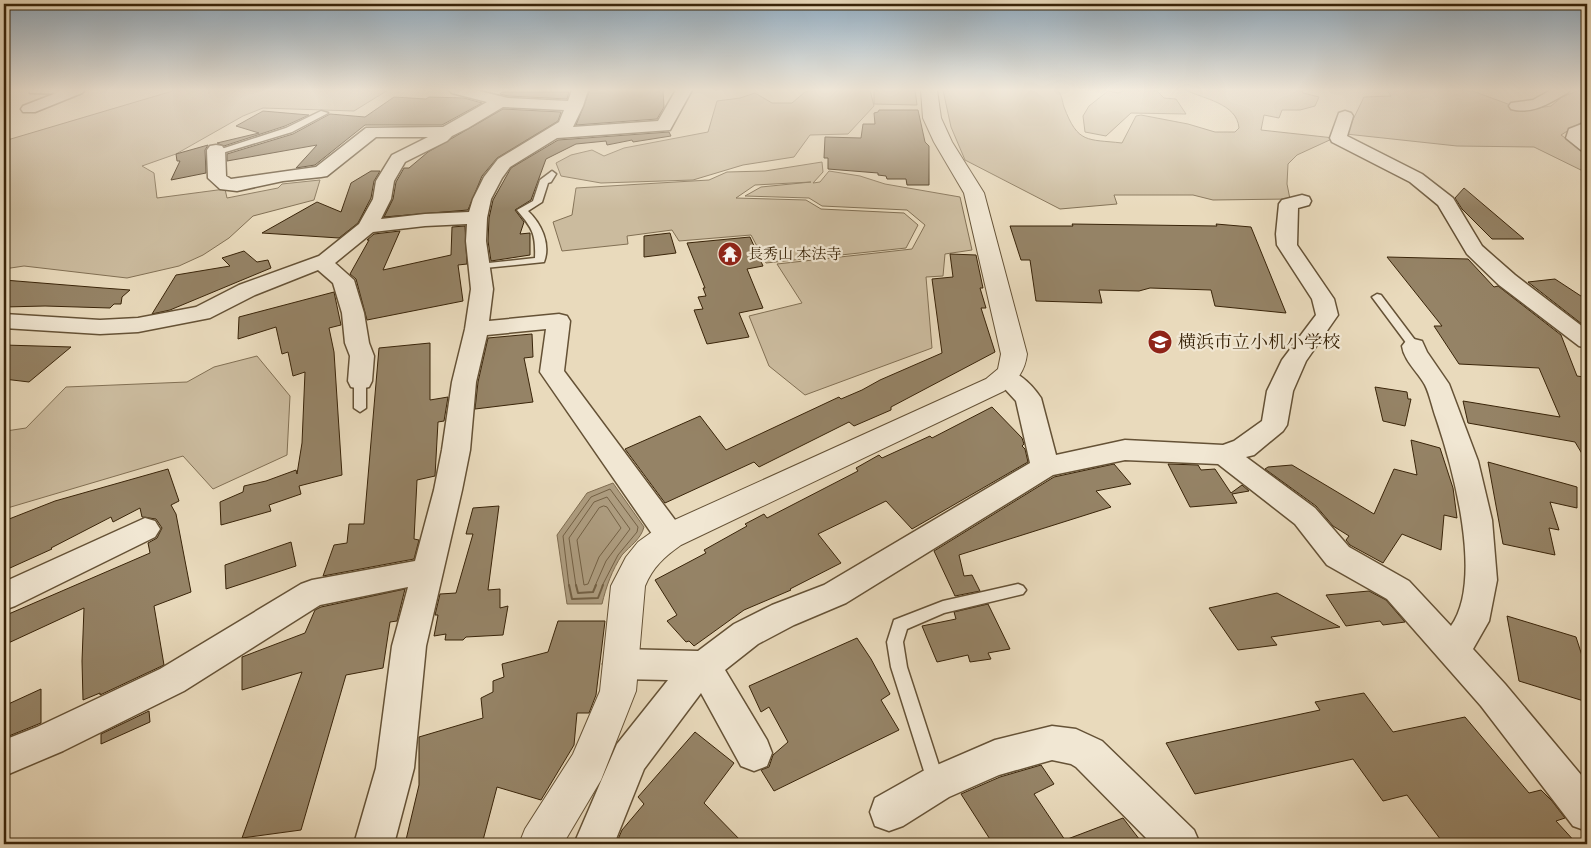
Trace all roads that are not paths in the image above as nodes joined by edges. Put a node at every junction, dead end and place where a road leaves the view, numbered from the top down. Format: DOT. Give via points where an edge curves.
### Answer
graph roads {
  1 [pos="289,130"];
  2 [pos="452,130"];
  3 [pos="560,130"];
  4 [pos="615,130"];
  5 [pos="937,130"];
  6 [pos="1341,130"];
  7 [pos="1582,130"];
  8 [pos="446,132"];
  9 [pos="555,134"];
  10 [pos="1587,146"];
  11 [pos="216,151"];
  12 [pos="552,174"];
  13 [pos="1302,201"];
  14 [pos="477,218"];
  15 [pos="367,227"];
  16 [pos="320,262"];
  17 [pos="479,268"];
  18 [pos="1377,297"];
  19 [pos="4,321"];
  20 [pos="477,329"];
  21 [pos="1587,341"];
  22 [pos="1414,346"];
  23 [pos="1006,377"];
  24 [pos="360,381"];
  25 [pos="360,408"];
  26 [pos="1224,455"];
  27 [pos="1045,467"];
  28 [pos="145,529"];
  29 [pos="670,536"];
  30 [pos="428,571"];
  31 [pos="1018,590"];
  32 [pos="4,597"];
  33 [pos="1453,650"];
  34 [pos="620,664"];
  35 [pos="704,666"];
  36 [pos="754,753"];
  37 [pos="4,758"];
  38 [pos="936,784"];
  39 [pos="889,812"];
  40 [pos="1587,812"];
  41 [pos="374,844"];
  42 [pos="540,844"];
  43 [pos="594,844"];
  44 [pos="1180,844"];
  1 -- 11 [label="lane"];
  2 -- 8 [label="street"];
  3 -- 9 [label="street"];
  4 -- 9 [label="street"];
  5 -- 23 [label="street" via="974,193 1014,354 1013,367"];
  6 -- 21 [label="street" via="1338,138 1416,178 1446,202 1474,250 1507,280"];
  7 -- 10 [label="street" via="1575,133 1574,138"];
  8 -- 11 [label="street" via="372,132 321,172 237,186 227,185 217,178"];
  8 -- 15 [label="street" via="398,159 385,181 382,199"];
  9 -- 14 [label="street" via="504,163 482,199"];
  12 -- 17 [label="lane" via="544,180 537,202 522,210 536,223 541,238 540,260"];
  13 -- 26 [label="street" via="1288,204 1288,245 1323,299 1326,314 1294,360 1280,391 1274,424 1244,448"];
  14 -- 15 [label="street"];
  14 -- 17 [label="street"];
  15 -- 16 [label="street"];
  16 -- 19 [label="street" via="247,290 202,313 138,325 100,327"];
  16 -- 24 [label="street" via="342,280 362,356"];
  17 -- 20 [label="street" via="482,289"];
  18 -- 22 [label="lane"];
  20 -- 29 [label="street" via="559,321 552,372"];
  20 -- 30 [label="street" via="464,382 456,450"];
  22 -- 33 [label="street" via="1415,353 1437,384 1464,461 1476,520 1481,580 1473,622"];
  23 -- 27 [label="street" via="1028,398"];
  23 -- 29 [label="street" via="995,385"];
  24 -- 25 [label="lane"];
  26 -- 27 [label="street" via="1125,450"];
  26 -- 33 [label="street" via="1305,516 1338,556 1398,590"];
  27 -- 35 [label="street" via="835,594 746,634"];
  28 -- 32 [label="street"];
  29 -- 34 [label="street" via="649,551 637,566 628,586"];
  30 -- 37 [label="street" via="312,593 172,680"];
  30 -- 41 [label="street" via="409,646 395,768"];
  31 -- 38 [label="lane" via="954,602 900,625 895,642 899,666"];
  33 -- 40 [label="street"];
  34 -- 35 [label="street"];
  34 -- 42 [label="street" via="618,691 587,767"];
  35 -- 36 [label="street"];
  35 -- 43 [label="street" via="630,756"];
  38 -- 39 [label="street"];
  38 -- 44 [label="street" via="995,758 1052,743 1076,747 1089,754"];
}
